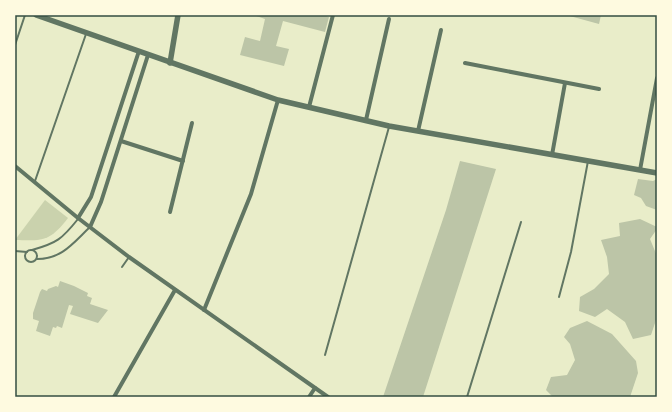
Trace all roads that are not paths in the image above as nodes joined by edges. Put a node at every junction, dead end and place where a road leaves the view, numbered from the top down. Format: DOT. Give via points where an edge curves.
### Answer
graph roads {
  1 [pos="25,15"];
  2 [pos="36,15"];
  3 [pos="178,15"];
  4 [pos="333,15"];
  5 [pos="389,19"];
  6 [pos="441,30"];
  7 [pos="86,33"];
  8 [pos="15,45"];
  9 [pos="139,51"];
  10 [pos="148,55"];
  11 [pos="170,63"];
  12 [pos="465,63"];
  13 [pos="657,78"];
  14 [pos="565,83"];
  15 [pos="599,88"];
  16 [pos="278,100"];
  17 [pos="309,107"];
  18 [pos="366,120"];
  19 [pos="192,124"];
  20 [pos="389,126"];
  21 [pos="418,131"];
  22 [pos="121,141"];
  23 [pos="552,155"];
  24 [pos="183,161"];
  25 [pos="588,161"];
  26 [pos="15,166"];
  27 [pos="640,170"];
  28 [pos="657,173"];
  29 [pos="34,182"];
  30 [pos="170,212"];
  31 [pos="78,218"];
  32 [pos="521,222"];
  33 [pos="90,227"];
  34 [pos="32,250"];
  35 [pos="15,251"];
  36 [pos="26,252"];
  37 [pos="129,257"];
  38 [pos="37,259"];
  39 [pos="122,267"];
  40 [pos="176,290"];
  41 [pos="559,297"];
  42 [pos="204,310"];
  43 [pos="325,355"];
  44 [pos="315,388"];
  45 [pos="114,397"];
  46 [pos="310,397"];
  47 [pos="328,397"];
  48 [pos="467,397"];
  1 -- 8 [label="lane"];
  2 -- 7 [label="street"];
  3 -- 11 [label="street"];
  4 -- 17 [label="street"];
  5 -- 18 [label="street"];
  6 -- 21 [label="street"];
  7 -- 9 [label="street"];
  7 -- 29 [label="lane"];
  9 -- 10 [label="street"];
  9 -- 31 [label="street" via="91,197"];
  10 -- 11 [label="street"];
  10 -- 22 [label="street"];
  11 -- 16 [label="street"];
  12 -- 14 [label="street"];
  13 -- 27 [label="street"];
  14 -- 15 [label="street"];
  14 -- 23 [label="street"];
  16 -- 17 [label="street"];
  16 -- 42 [label="street" via="251,194"];
  17 -- 18 [label="street"];
  18 -- 20 [label="street"];
  19 -- 24 [label="street"];
  20 -- 21 [label="street"];
  20 -- 43 [label="lane"];
  21 -- 23 [label="street"];
  22 -- 24 [label="street"];
  22 -- 33 [label="street"];
  23 -- 25 [label="street"];
  24 -- 30 [label="street"];
  25 -- 27 [label="street"];
  25 -- 41 [label="lane" via="571,252"];
  26 -- 29 [label="street"];
  27 -- 28 [label="street"];
  29 -- 31 [label="street"];
  31 -- 33 [label="street"];
  31 -- 34 [label="lane" via="66,234 52,244"];
  32 -- 48 [label="lane"];
  33 -- 37 [label="street"];
  33 -- 38 [label="lane" via="58,255"];
  34 -- 36 [label="lane"];
  34 -- 38 [label="lane" via="37,253"];
  35 -- 36 [label="lane"];
  36 -- 38 [label="lane" via="27,261"];
  37 -- 39 [label="lane"];
  37 -- 40 [label="street"];
  40 -- 42 [label="street"];
  40 -- 45 [label="street"];
  42 -- 44 [label="street"];
  44 -- 46 [label="street"];
  44 -- 47 [label="street"];
}
